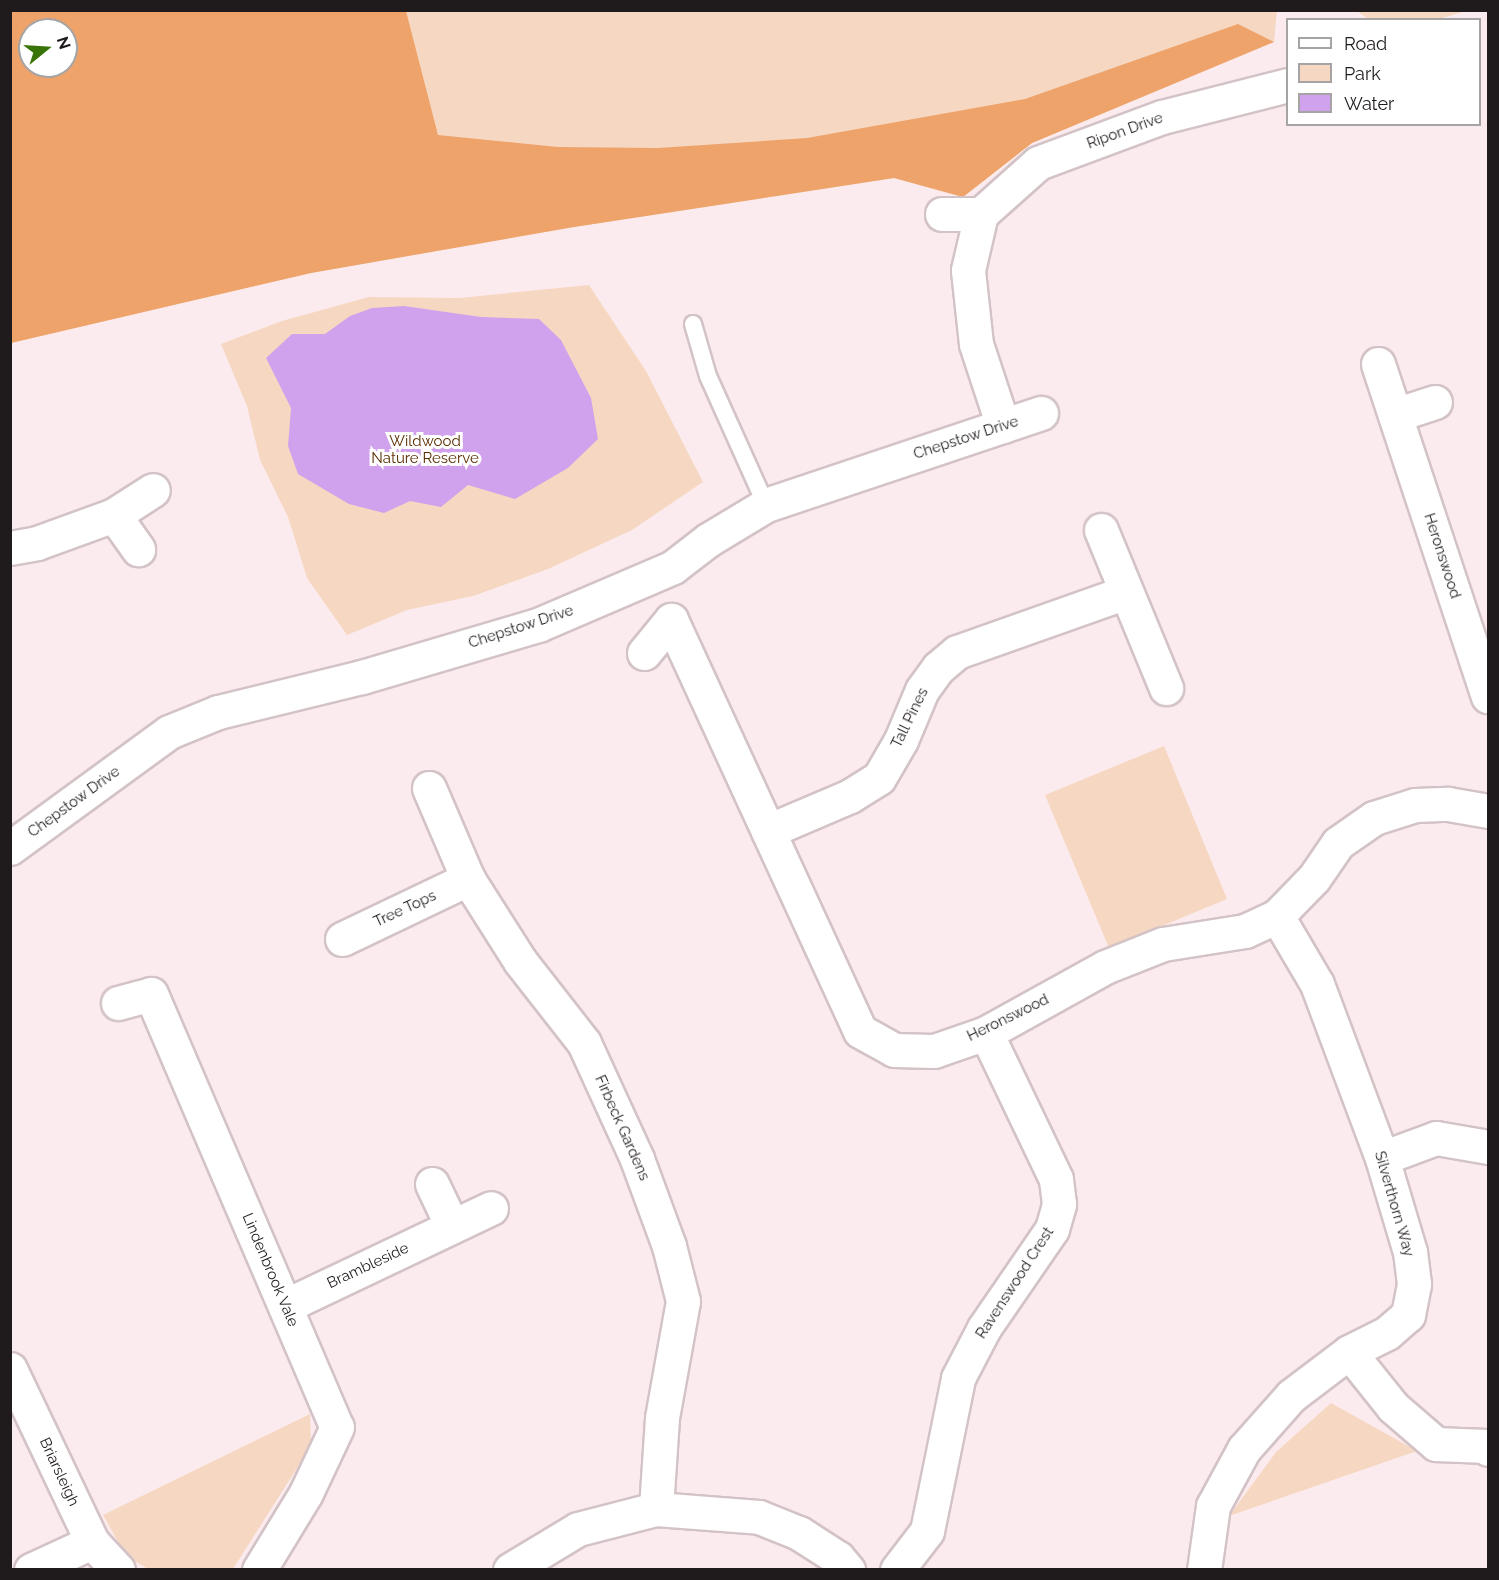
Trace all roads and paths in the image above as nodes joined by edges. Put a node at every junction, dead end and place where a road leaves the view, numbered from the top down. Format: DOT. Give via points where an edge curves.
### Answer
graph roads {
  1 [pos="1286,85"];
  2 [pos="942,214"];
  3 [pos="981,214"];
  4 [pos="693,324"];
  5 [pos="1378,364"];
  6 [pos="1436,402"];
  7 [pos="1041,413"];
  8 [pos="1395,415"];
  9 [pos="1002,426"];
  10 [pos="153,490"];
  11 [pos="766,505"];
  12 [pos="114,516"];
  13 [pos="1101,530"];
  14 [pos="10,548"];
  15 [pos="138,549"];
  16 [pos="1126,592"];
  17 [pos="644,653"];
  18 [pos="1166,688"];
  19 [pos="1488,696"];
  20 [pos="429,788"];
  21 [pos="1488,811"];
  22 [pos="768,831"];
  23 [pos="10,848"];
  24 [pos="468,879"];
  25 [pos="1277,916"];
  26 [pos="342,939"];
  27 [pos="118,1003"];
  28 [pos="986,1033"];
  29 [pos="1488,1147"];
  30 [pos="1382,1158"];
  31 [pos="432,1184"];
  32 [pos="491,1208"];
  33 [pos="452,1227"];
  34 [pos="285,1306"];
  35 [pos="1349,1352"];
  36 [pos="10,1369"];
  37 [pos="1488,1449"];
  38 [pos="656,1509"];
  39 [pos="92,1542"];
  40 [pos="31,1569"];
  41 [pos="117,1569"];
  42 [pos="259,1569"];
  43 [pos="510,1569"];
  44 [pos="848,1569"];
  45 [pos="897,1569"];
  46 [pos="1204,1569"];
  1 -- 3 [label="street, Ripon Drive" via="1162,117 1038,163"];
  2 -- 3 [label="street"];
  3 -- 9 [label="street" via="968,270 976,344"];
  4 -- 11 [label="lane" via="708,376"];
  5 -- 8 [label="street, Heronswood"];
  6 -- 8 [label="street"];
  7 -- 9 [label="street, Chepstow Drive"];
  8 -- 19 [label="street, Heronswood"];
  9 -- 11 [label="street, Chepstow Drive"];
  10 -- 12 [label="street"];
  11 -- 23 [label="street, Chepstow Drive" via="708,540 673,567 538,625 362,677 218,712 169,732"];
  12 -- 14 [label="street" via="37,543"];
  12 -- 15 [label="street"];
  13 -- 16 [label="street"];
  16 -- 18 [label="street"];
  16 -- 22 [label="street, Tall Pines" via="957,652 938,668 922,690 901,740 879,778 850,796"];
  17 -- 22 [label="street, Heronswood" via="671,620"];
  20 -- 24 [label="street, Firbeck Gardens"];
  21 -- 25 [label="street, Heronswood" via="1448,804 1415,805 1374,818 1338,843 1314,878"];
  22 -- 28 [label="street, Heronswood" via="860,1031 894,1050 934,1051"];
  24 -- 26 [label="street, Tree Tops"];
  24 -- 38 [label="street, Firbeck Gardens" via="520,961 584,1043 637,1159 669,1246 683,1301 662,1418"];
  25 -- 28 [label="street, Heronswood" via="1245,931 1163,944 1105,968"];
  25 -- 30 [label="street, Silverthorn Way" via="1317,984"];
  27 -- 34 [label="street, Lindenbrook Vale" via="151,994"];
  28 -- 45 [label="street, Ravenswood Crest" via="1056,1179 1059,1203 1052,1229 984,1328 958,1378 927,1531"];
  29 -- 30 [label="street" via="1436,1138"];
  30 -- 35 [label="street, Silverthorn Way" via="1410,1252 1414,1284 1408,1315 1388,1333"];
  31 -- 33 [label="street"];
  32 -- 33 [label="street, Brambleside"];
  33 -- 34 [label="street, Brambleside"];
  34 -- 42 [label="street, Lindenbrook Vale" via="337,1427 306,1493"];
  35 -- 37 [label="street" via="1393,1407 1436,1444"];
  35 -- 46 [label="street, Silverthorn Way" via="1291,1396 1244,1449 1213,1506"];
  36 -- 39 [label="street, Briarsleigh"];
  38 -- 43 [label="street" via="578,1529"];
  38 -- 44 [label="street" via="759,1518 799,1533"];
  39 -- 40 [label="street"];
  39 -- 41 [label="street, Briarsleigh"];
}
